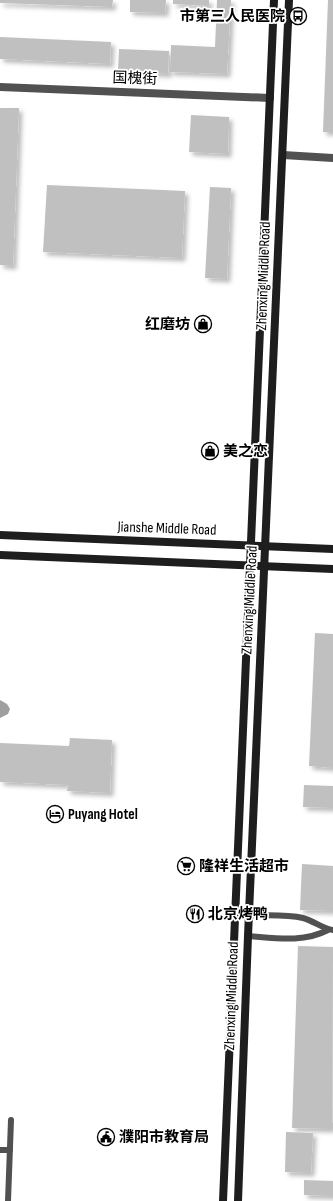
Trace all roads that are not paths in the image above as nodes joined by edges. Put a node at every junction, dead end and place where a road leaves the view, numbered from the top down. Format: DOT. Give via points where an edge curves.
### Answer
graph roads {
  1 [pos="274,0"];
  2 [pos="289,0"];
  3 [pos="0,87"];
  4 [pos="270,98"];
  5 [pos="283,155"];
  6 [pos="333,158"];
  7 [pos="0,535"];
  8 [pos="252,546"];
  9 [pos="266,547"];
  10 [pos="333,550"];
  11 [pos="0,555"];
  12 [pos="251,565"];
  13 [pos="264,566"];
  14 [pos="333,569"];
  15 [pos="249,915"];
  16 [pos="331,930"];
  17 [pos="248,936"];
  18 [pos="11,1120"];
  19 [pos="0,1150"];
  20 [pos="10,1150"];
  21 [pos="8,1201"];
  22 [pos="224,1201"];
  23 [pos="238,1201"];
  1 -- 4 [label="street, Zhenxing Middle Road"];
  2 -- 5 [label="street, Zhenxing Middle Road"];
  3 -- 4 [label="street, 国槐街"];
  4 -- 8 [label="street, Zhenxing Middle Road"];
  5 -- 6 [label="street"];
  5 -- 9 [label="street, Zhenxing Middle Road"];
  7 -- 8 [label="street, Jianshe Middle Road"];
  8 -- 9 [label="street, Jianshe Middle Road"];
  8 -- 12 [label="street, Zhenxing Middle Road"];
  9 -- 10 [label="street, Jianshe Middle Road"];
  9 -- 13 [label="street, Zhenxing Middle Road"];
  11 -- 12 [label="street"];
  12 -- 13 [label="street"];
  12 -- 22 [label="street, Zhenxing Middle Road"];
  13 -- 14 [label="street"];
  13 -- 15 [label="street, Zhenxing Middle Road"];
  15 -- 16 [label="lane" via="294,916"];
  15 -- 17 [label="street, Zhenxing Middle Road"];
  16 -- 17 [label="lane" via="294,939"];
  17 -- 23 [label="street, Zhenxing Middle Road"];
  18 -- 20 [label="lane"];
  19 -- 20 [label="lane"];
  20 -- 21 [label="lane"];
}
